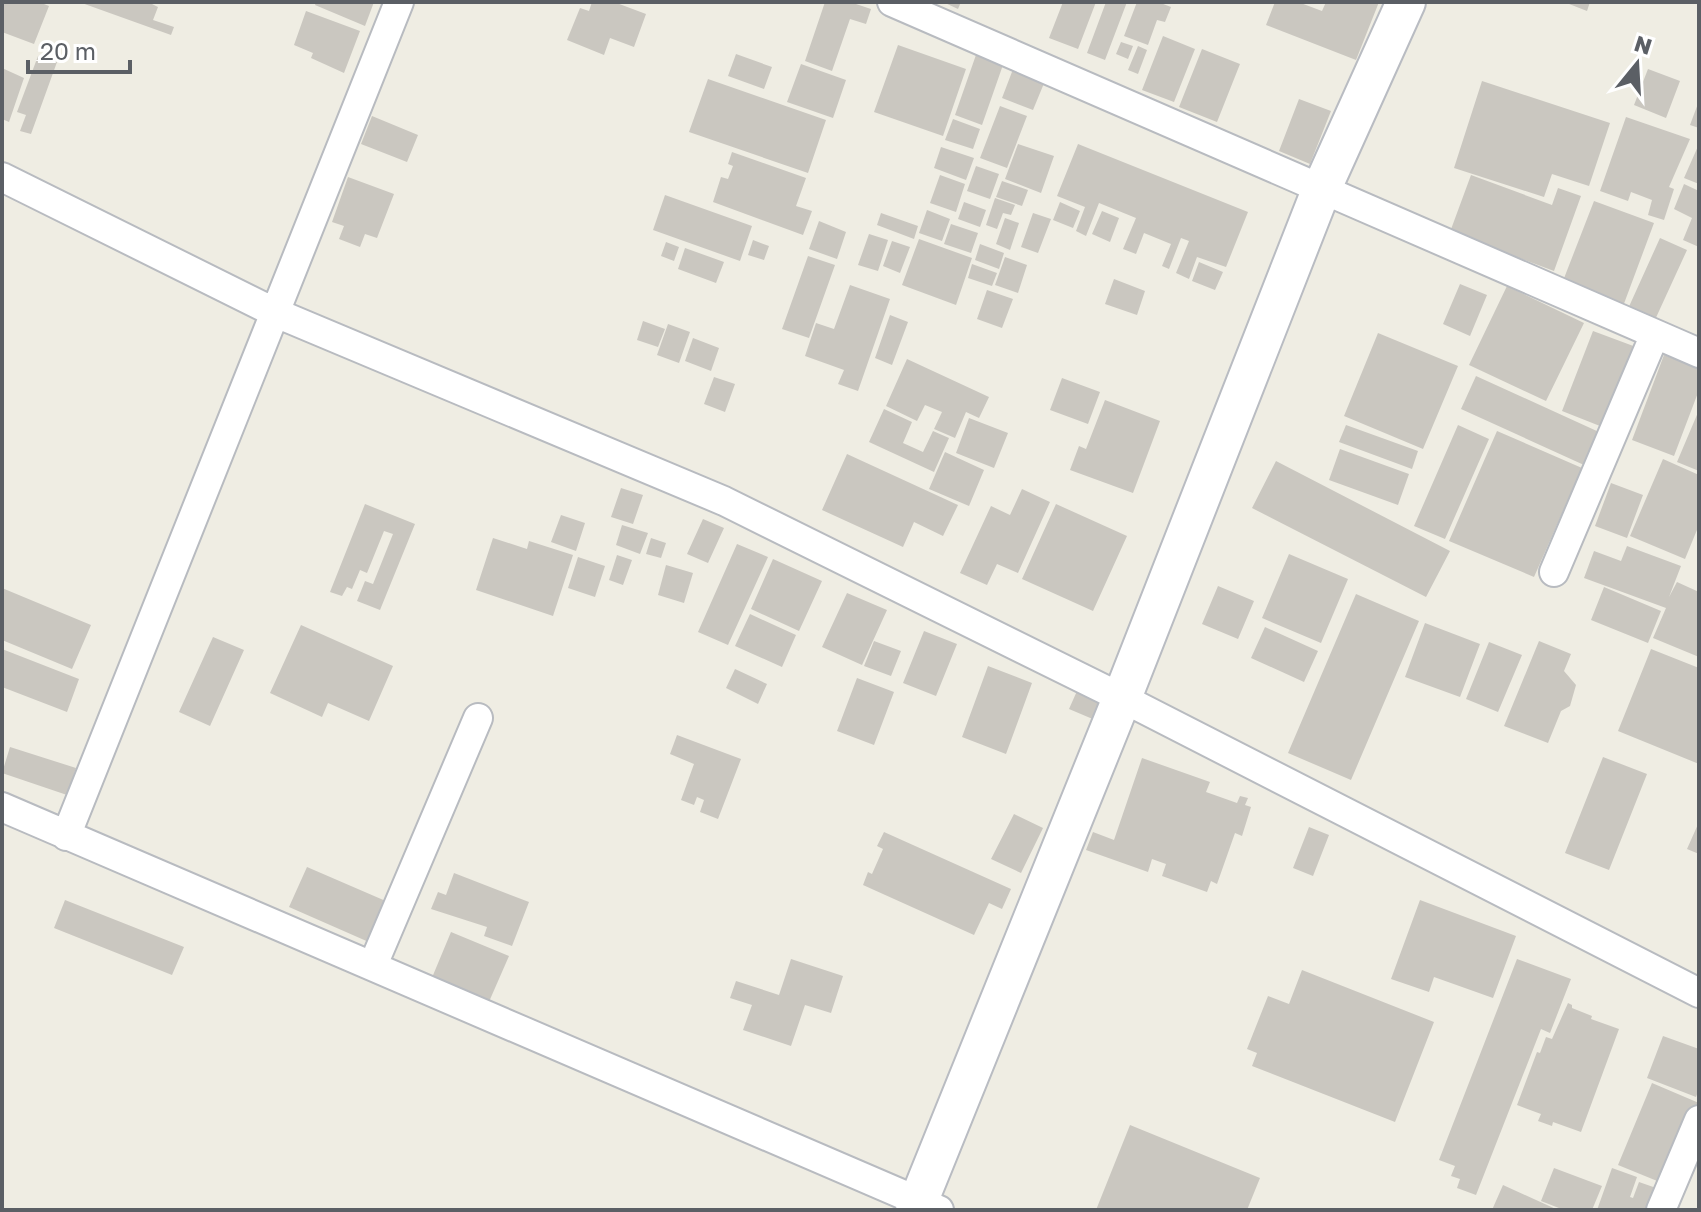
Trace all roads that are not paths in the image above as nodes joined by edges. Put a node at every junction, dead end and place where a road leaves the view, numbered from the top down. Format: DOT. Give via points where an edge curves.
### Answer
graph roads {
  1 [pos="399,2"];
  2 [pos="892,2"];
  3 [pos="1406,2"];
  4 [pos="2,177"];
  5 [pos="1322,188"];
  6 [pos="276,313"];
  7 [pos="1655,334"];
  8 [pos="1699,353"];
  9 [pos="1554,572"];
  10 [pos="1122,698"];
  11 [pos="478,718"];
  12 [pos="2,807"];
  13 [pos="66,836"];
  14 [pos="373,965"];
  15 [pos="1699,993"];
  16 [pos="1699,1120"];
  17 [pos="924,1207"];
  18 [pos="1661,1210"];
  1 -- 6 [label="street"];
  2 -- 5 [label="street"];
  3 -- 5 [label="street"];
  4 -- 6 [label="street"];
  5 -- 7 [label="street"];
  5 -- 10 [label="street"];
  6 -- 10 [label="street" via="724,501"];
  6 -- 13 [label="street"];
  7 -- 8 [label="street"];
  7 -- 9 [label="street"];
  10 -- 15 [label="street"];
  10 -- 17 [label="street"];
  11 -- 14 [label="street"];
  12 -- 13 [label="street"];
  13 -- 14 [label="street"];
  14 -- 17 [label="street"];
  16 -- 18 [label="street"];
}
